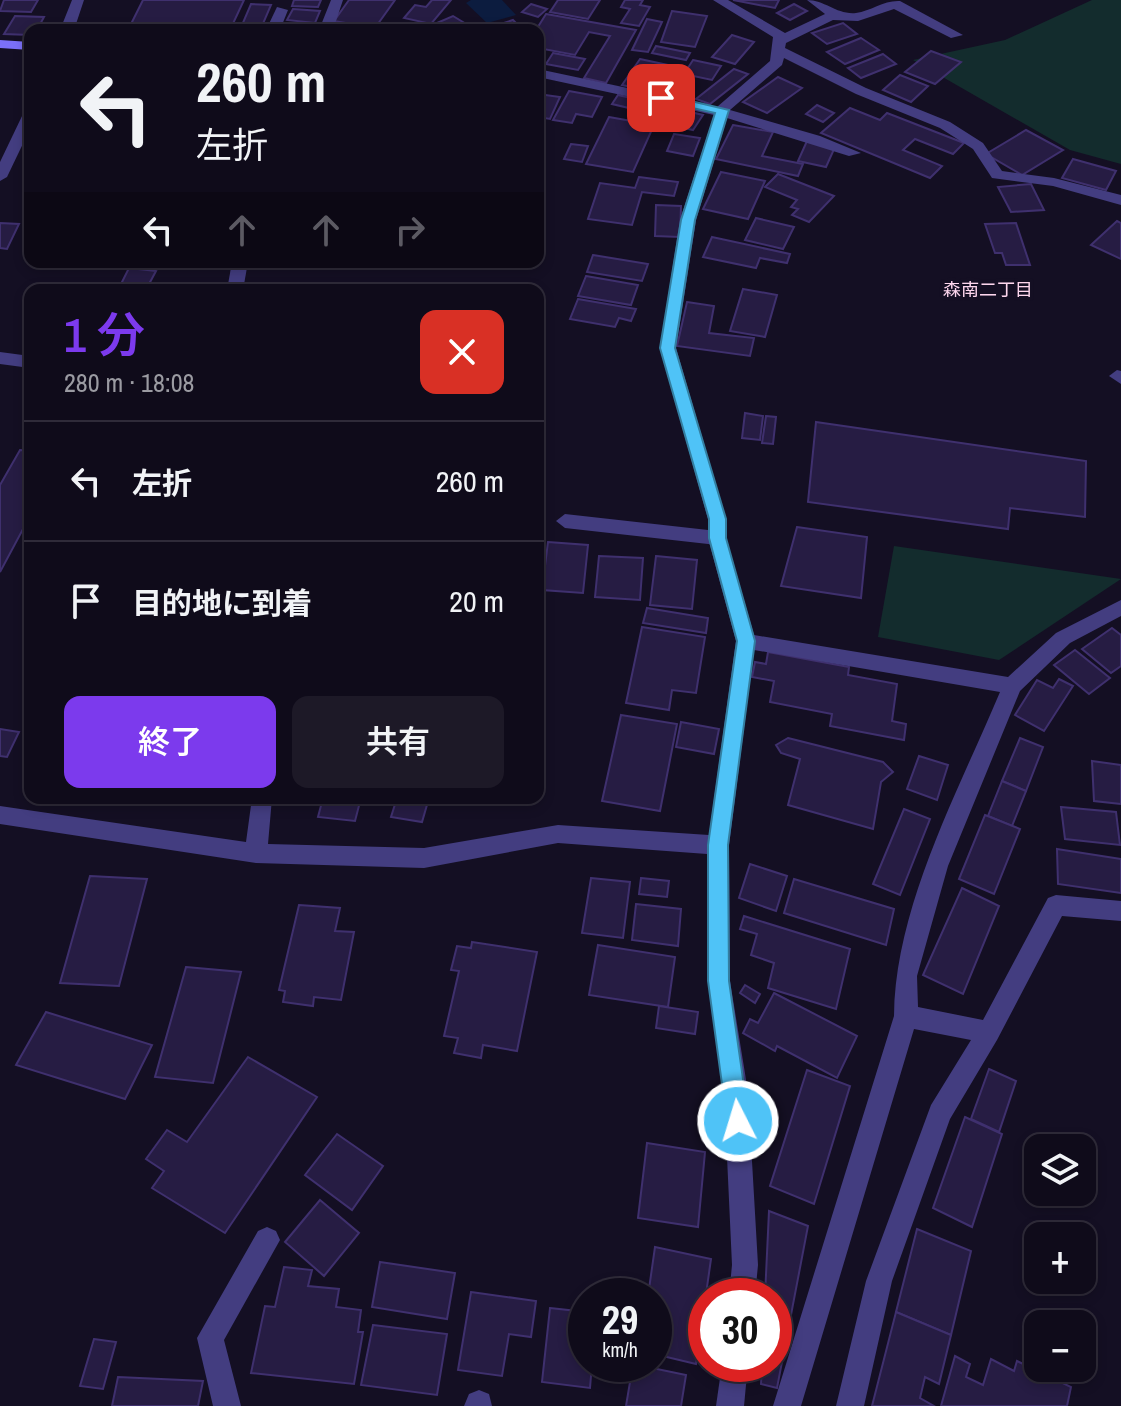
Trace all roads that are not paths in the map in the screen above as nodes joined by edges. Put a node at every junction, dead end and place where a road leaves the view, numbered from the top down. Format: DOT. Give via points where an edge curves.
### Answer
graph roads {
  1 [pos="78,0"];
  2 [pos="337,0"];
  3 [pos="719,0"];
  4 [pos="813,0"];
  5 [pos="282,10"];
  6 [pos="837,16"];
  7 [pos="69,24"];
  8 [pos="276,24"];
  9 [pos="328,24"];
  10 [pos="956,35"];
  11 [pos="0,44"];
  12 [pos="24,46"];
  13 [pos="779,46"];
  14 [pos="544,74"];
  15 [pos="722,110"];
  16 [pos="24,127"];
  17 [pos="854,153"];
  18 [pos="0,177"];
  19 [pos="1121,200"];
  20 [pos="0,358"];
  21 [pos="24,361"];
  22 [pos="565,521"];
  23 [pos="717,538"];
  24 [pos="1121,607"];
  25 [pos="746,641"];
  26 [pos="1012,686"];
  27 [pos="261,804"];
  28 [pos="28,808"];
  29 [pos="0,815"];
  30 [pos="718,845"];
  31 [pos="256,853"];
  32 [pos="1121,911"];
  33 [pos="906,1016"];
  34 [pos="989,1032"];
  35 [pos="267,1240"];
  36 [pos="744,1278"];
  37 [pos="733,1382"];
  38 [pos="227,1406"];
  39 [pos="730,1406"];
  40 [pos="787,1406"];
  41 [pos="850,1406"];
  1 -- 7 [label="street"];
  2 -- 9 [label="street"];
  3 -- 13 [label="street" via="780,35"];
  4 -- 6 [label="street"];
  5 -- 8 [label="street"];
  6 -- 10 [label="street" via="858,17 895,4"];
  6 -- 13 [label="street"];
  11 -- 12 [label="street"];
  13 -- 15 [label="street" via="777,62"];
  13 -- 19 [label="street" via="861,91 945,125 978,146 997,175 1054,182"];
  14 -- 15 [label="street"];
  15 -- 17 [label="street"];
  15 -- 23 [label="street" via="688,220 668,348 717,519"];
  16 -- 18 [label="street"];
  20 -- 21 [label="street"];
  22 -- 23 [label="street"];
  23 -- 25 [label="street"];
  24 -- 26 [label="street" via="1063,638"];
  25 -- 26 [label="street"];
  25 -- 30 [label="street"];
  26 -- 33 [label="street" via="937,866 906,976"];
  27 -- 31 [label="street"];
  28 -- 29 [label="street"];
  28 -- 31 [label="street"];
  30 -- 31 [label="street" via="558,834 424,858"];
  30 -- 36 [label="street" via="719,981 736,1092"];
  32 -- 34 [label="street" via="1056,905"];
  33 -- 34 [label="street"];
  33 -- 40 [label="street"];
  34 -- 41 [label="street" via="940,1113 879,1281"];
  35 -- 38 [label="street" via="210,1338"];
  37 -- 39 [label="street"];
}
